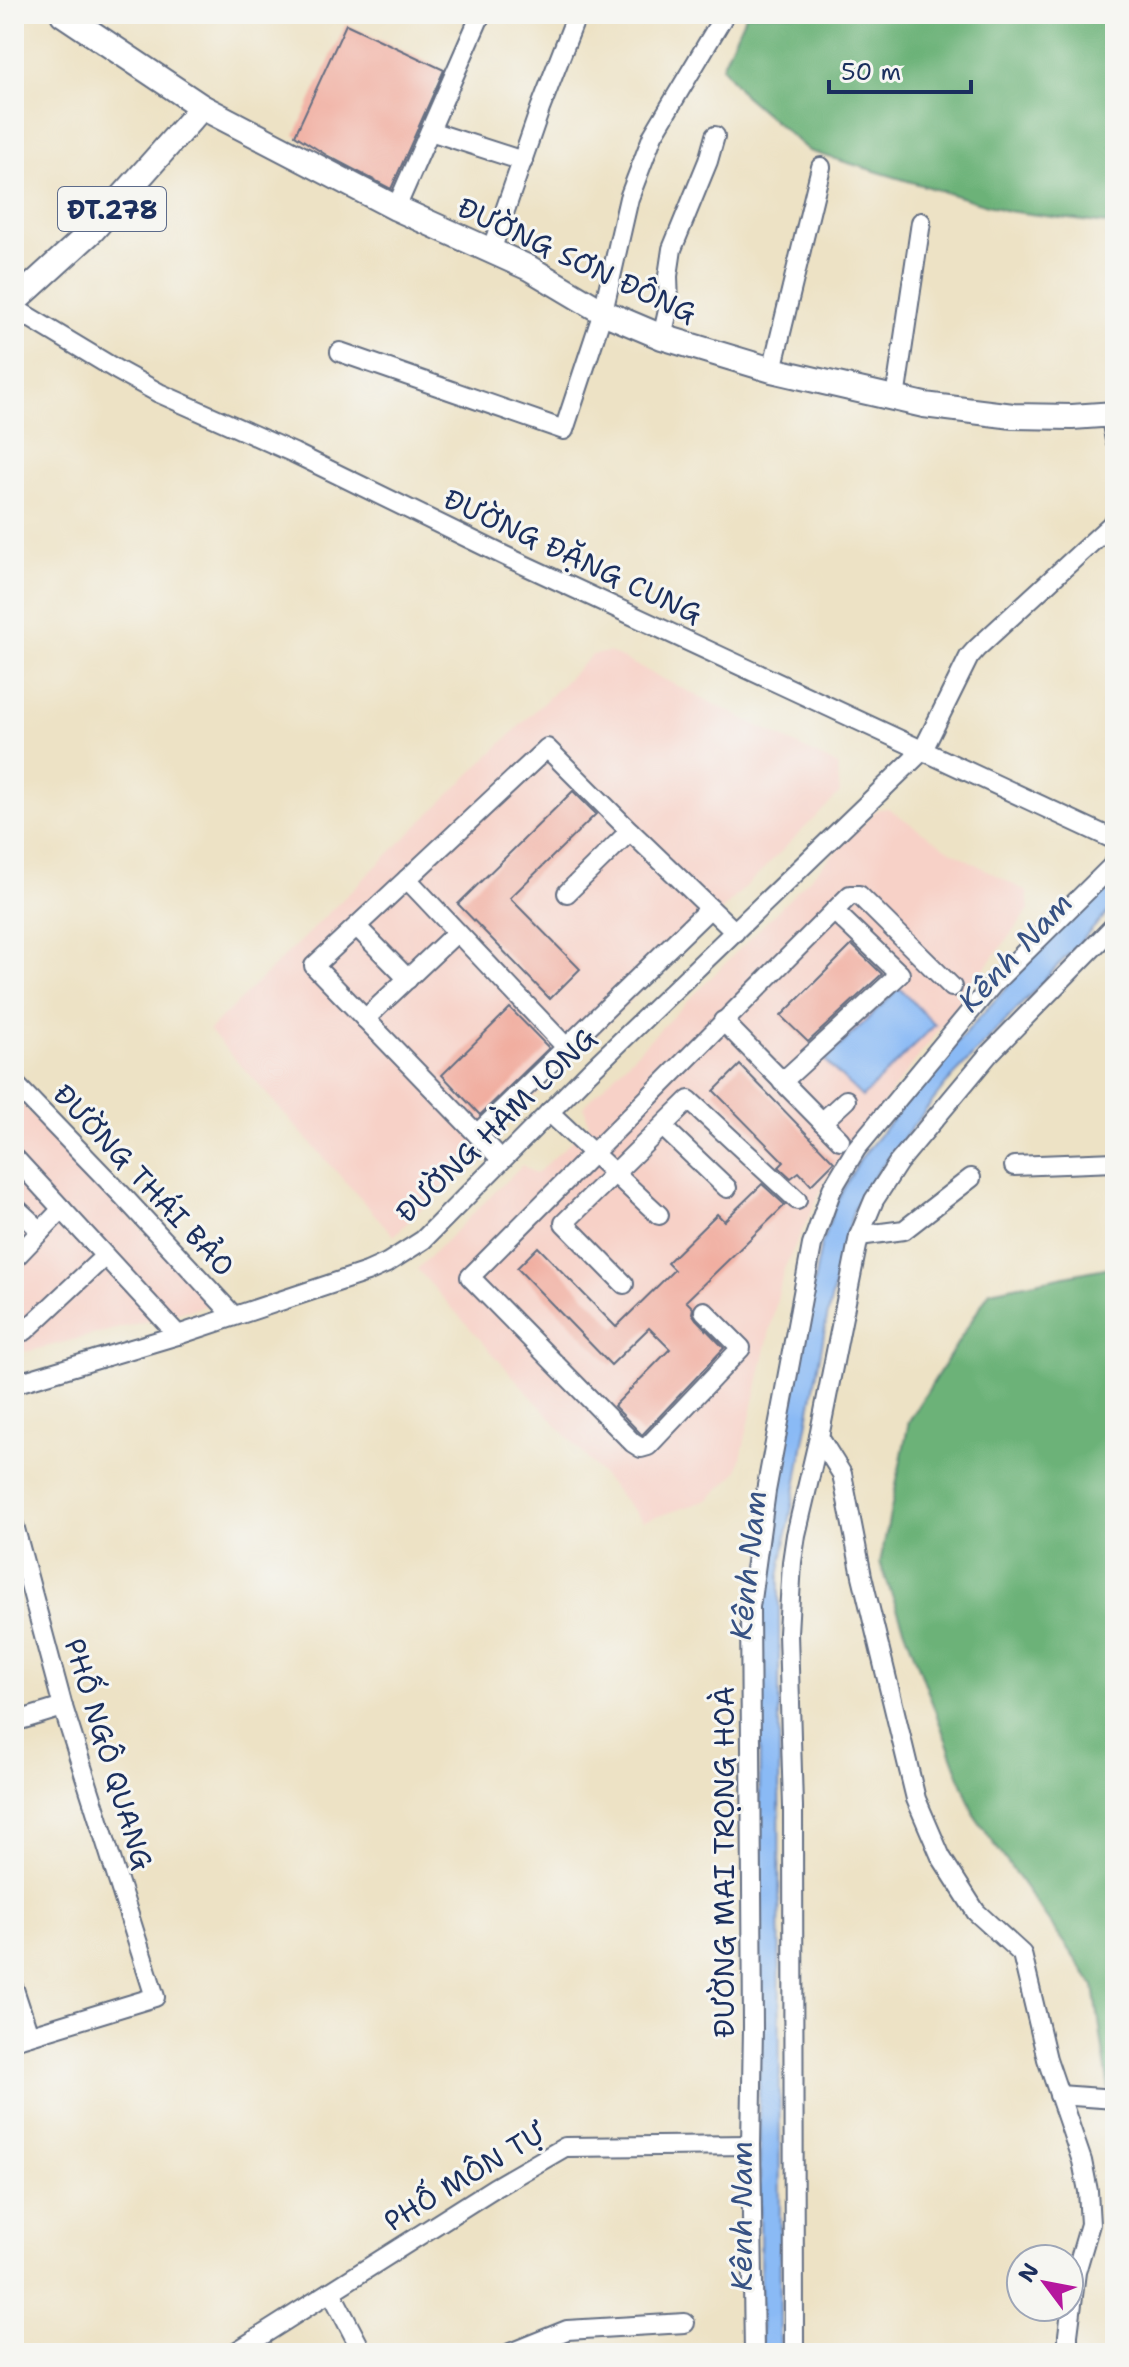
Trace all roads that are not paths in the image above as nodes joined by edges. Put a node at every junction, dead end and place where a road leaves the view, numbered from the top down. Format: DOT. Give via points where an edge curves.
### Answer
graph roads {
  1 [pos="63,14"];
  2 [pos="481,14"];
  3 [pos="577,14"];
  4 [pos="725,14"];
  5 [pos="202,107"];
  6 [pos="430,131"];
  7 [pos="715,136"];
  8 [pos="523,161"];
  9 [pos="821,167"];
  10 [pos="396,208"];
  11 [pos="921,222"];
  12 [pos="491,251"];
  13 [pos="14,305"];
  14 [pos="603,312"];
  15 [pos="662,337"];
  16 [pos="340,352"];
  17 [pos="772,370"];
  18 [pos="895,399"];
  19 [pos="1112,414"];
  20 [pos="1115,440"];
  21 [pos="1115,521"];
  22 [pos="923,750"];
  23 [pos="630,831"];
  24 [pos="1115,840"];
  25 [pos="1115,863"];
  26 [pos="407,879"];
  27 [pos="567,893"];
  28 [pos="710,908"];
  29 [pos="834,911"];
  30 [pos="1115,925"];
  31 [pos="357,927"];
  32 [pos="457,932"];
  33 [pos="735,932"];
  34 [pos="408,979"];
  35 [pos="952,987"];
  36 [pos="365,1019"];
  37 [pos="723,1021"];
  38 [pos="567,1048"];
  39 [pos="782,1082"];
  40 [pos="14,1083"];
  41 [pos="846,1100"];
  42 [pos="549,1112"];
  43 [pos="822,1122"];
  44 [pos="663,1127"];
  45 [pos="477,1134"];
  46 [pos="840,1140"];
  47 [pos="592,1152"];
  48 [pos="14,1157"];
  49 [pos="501,1159"];
  50 [pos="1115,1162"];
  51 [pos="1014,1166"];
  52 [pos="615,1173"];
  53 [pos="971,1178"];
  54 [pos="727,1188"];
  55 [pos="797,1200"];
  56 [pos="14,1206"];
  57 [pos="62,1209"];
  58 [pos="659,1215"];
  59 [pos="41,1231"];
  60 [pos="859,1236"];
  61 [pos="105,1256"];
  62 [pos="14,1259"];
  63 [pos="624,1284"];
  64 [pos="704,1311"];
  65 [pos="233,1315"];
  66 [pos="14,1321"];
  67 [pos="178,1335"];
  68 [pos="14,1384"];
  69 [pos="819,1437"];
  70 [pos="14,1525"];
  71 [pos="63,1707"];
  72 [pos="14,1722"];
  73 [pos="14,1989"];
  74 [pos="22,2038"];
  75 [pos="1059,2095"];
  76 [pos="1115,2099"];
  77 [pos="751,2145"];
  78 [pos="331,2292"];
  79 [pos="685,2323"];
  80 [pos="234,2353"];
  81 [pos="363,2353"];
  82 [pos="510,2353"];
  83 [pos="754,2353"];
  84 [pos="794,2353"];
  85 [pos="1068,2353"];
  1 -- 5 [label="main road, ĐƯỜNG SƠN ĐÔNG"];
  2 -- 6 [label="street"];
  3 -- 8 [label="street"];
  4 -- 14 [label="street" via="653,135 629,198"];
  5 -- 10 [label="main road, ĐƯỜNG SƠN ĐÔNG"];
  5 -- 13 [label="main road, ĐT.278" via="92,231"];
  6 -- 8 [label="street"];
  6 -- 10 [label="street"];
  7 -- 15 [label="street" via="672,249"];
  8 -- 12 [label="street"];
  9 -- 17 [label="street"];
  10 -- 12 [label="main road, ĐƯỜNG SƠN ĐÔNG"];
  11 -- 18 [label="street"];
  12 -- 14 [label="main road, ĐƯỜNG SƠN ĐÔNG"];
  13 -- 22 [label="street, ĐƯỜNG ĐẶNG CUNG" via="159,393"];
  14 -- 15 [label="main road, ĐƯỜNG SƠN ĐÔNG"];
  14 -- 16 [label="street" via="564,430"];
  15 -- 17 [label="main road, ĐƯỜNG SƠN ĐÔNG"];
  17 -- 18 [label="main road, ĐƯỜNG SƠN ĐÔNG"];
  18 -- 19 [label="main road, ĐƯỜNG SƠN ĐÔNG" via="1013,416"];
  19 -- 20 [label="street"];
  21 -- 22 [label="street, ĐƯỜNG HÀM LONG" via="969,657"];
  22 -- 24 [label="street, ĐƯỜNG ĐẶNG CUNG"];
  22 -- 33 [label="street, ĐƯỜNG HÀM LONG"];
  23 -- 26 [label="street" via="547,748"];
  23 -- 27 [label="street"];
  23 -- 28 [label="street"];
  25 -- 77 [label="street, ĐƯỜNG MAI TRỌNG HOÀ" via="993,984 856,1149 832,1189 812,1245 750,1607"];
  26 -- 31 [label="street"];
  26 -- 32 [label="street"];
  28 -- 33 [label="street"];
  28 -- 38 [label="street"];
  29 -- 35 [label="street" via="850,895 859,895"];
  29 -- 37 [label="street"];
  29 -- 39 [label="street" via="900,974"];
  30 -- 60 [label="street" via="944,1107 888,1178"];
  31 -- 34 [label="street"];
  31 -- 36 [label="street" via="314,966"];
  32 -- 34 [label="street"];
  32 -- 38 [label="street"];
  33 -- 42 [label="street, ĐƯỜNG HÀM LONG"];
  34 -- 36 [label="street"];
  36 -- 45 [label="street"];
  37 -- 39 [label="street"];
  37 -- 47 [label="street"];
  38 -- 45 [label="street"];
  39 -- 43 [label="street"];
  40 -- 65 [label="street, ĐƯỜNG THÁI BẢO"];
  41 -- 43 [label="street"];
  42 -- 47 [label="street"];
  42 -- 49 [label="street, ĐƯỜNG HÀM LONG"];
  43 -- 46 [label="street"];
  44 -- 52 [label="street"];
  44 -- 54 [label="street"];
  44 -- 55 [label="street" via="689,1100"];
  45 -- 49 [label="street"];
  47 -- 52 [label="street"];
  47 -- 64 [label="street" via="470,1277 641,1448 741,1348"];
  48 -- 57 [label="street"];
  49 -- 65 [label="street, ĐƯỜNG HÀM LONG" via="423,1240 387,1263"];
  50 -- 51 [label="street"];
  52 -- 58 [label="street"];
  52 -- 63 [label="street" via="564,1223"];
  53 -- 60 [label="street" via="904,1230"];
  56 -- 59 [label="street"];
  57 -- 59 [label="street"];
  57 -- 61 [label="street"];
  59 -- 62 [label="street"];
  60 -- 69 [label="street"];
  61 -- 66 [label="street" via="25,1331"];
  61 -- 67 [label="street"];
  65 -- 67 [label="street, ĐƯỜNG HÀM LONG"];
  67 -- 68 [label="street, ĐƯỜNG HÀM LONG"];
  69 -- 75 [label="street" via="842,1474 916,1799 941,1857 976,1912 1022,1954"];
  69 -- 84 [label="street" via="792,1562 788,1633"];
  70 -- 71 [label="street, PHỐ NGÔ QUANG"];
  71 -- 72 [label="street"];
  71 -- 74 [label="street, PHỐ NGÔ QUANG" via="155,1997"];
  73 -- 74 [label="street"];
  75 -- 76 [label="street"];
  75 -- 85 [label="street" via="1082,2161 1090,2224 1076,2272"];
  77 -- 78 [label="street, PHỐ MÔN TỰ" via="565,2147"];
  77 -- 83 [label="street, ĐƯỜNG MAI TRỌNG HOÀ"];
  78 -- 80 [label="street, PHỐ MÔN TỰ"];
  78 -- 81 [label="street"];
  79 -- 82 [label="street" via="567,2330"];
}
